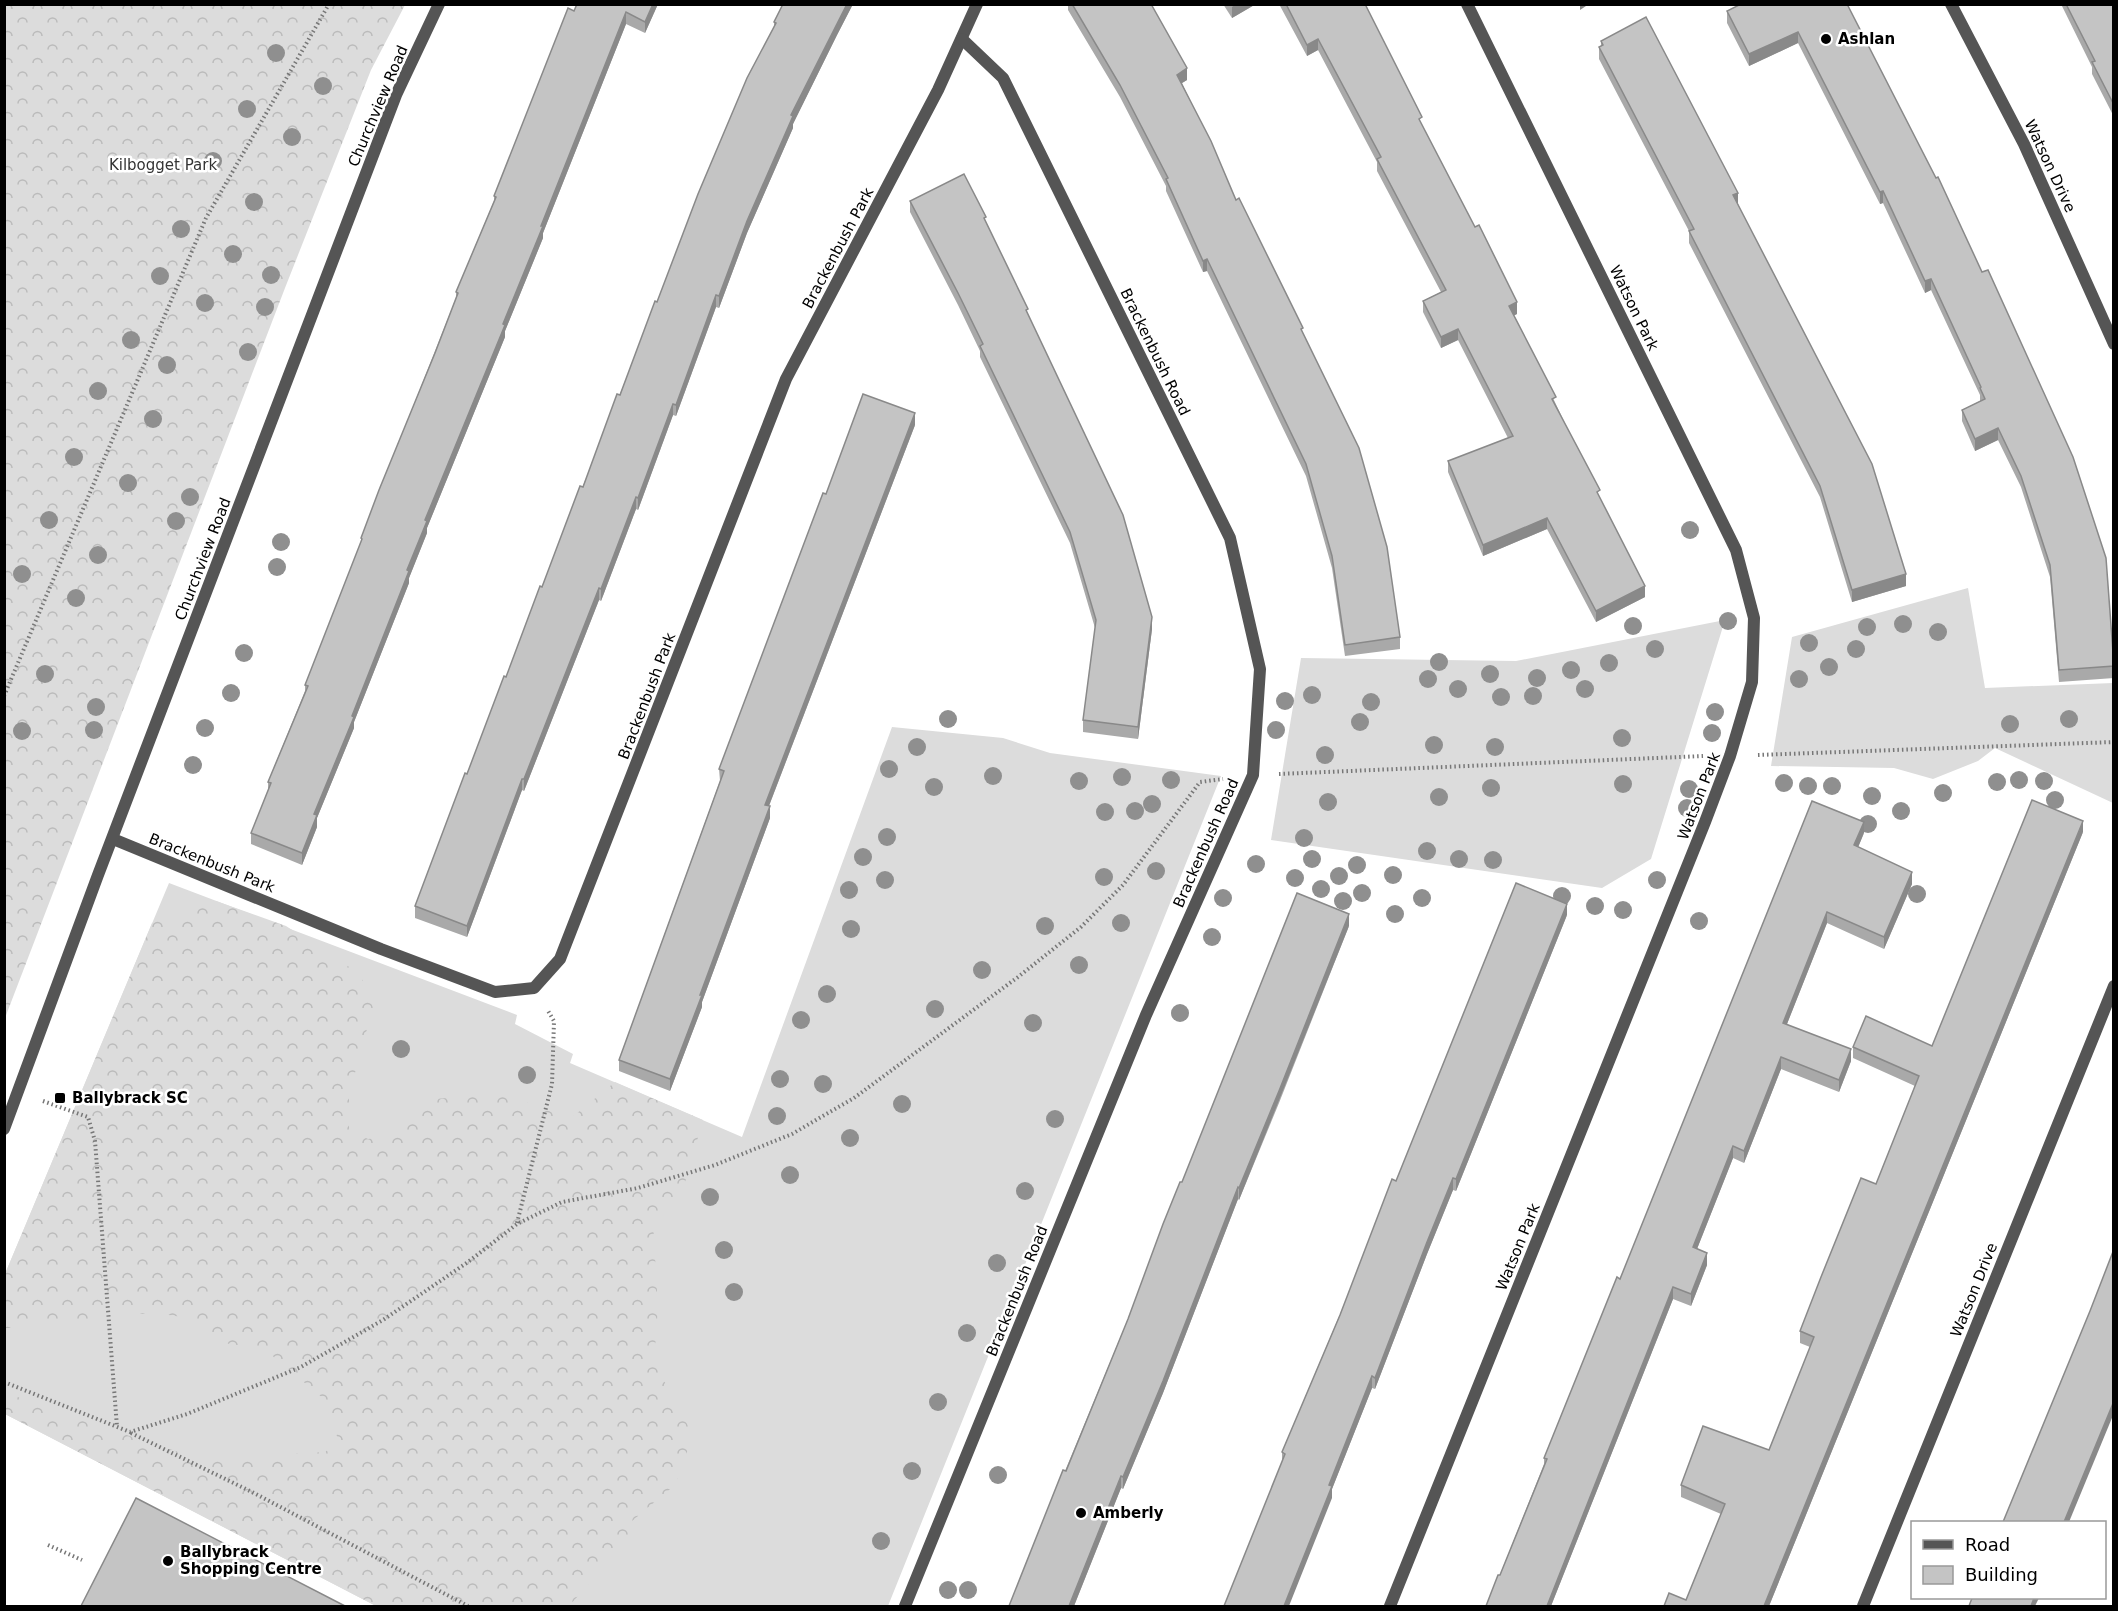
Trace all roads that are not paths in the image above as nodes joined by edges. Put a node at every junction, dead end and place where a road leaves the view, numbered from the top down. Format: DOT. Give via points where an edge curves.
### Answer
graph roads {
  1 [pos="439,4"];
  2 [pos="977,4"];
  3 [pos="1467,4"];
  4 [pos="1951,4"];
  5 [pos="962,39"];
  6 [pos="2114,344"];
  7 [pos="113,839"];
  8 [pos="2114,986"];
  9 [pos="4,1129"];
  10 [pos="905,1606"];
  11 [pos="1390,1606"];
  12 [pos="1863,1606"];
  1 -- 7 [label="street, Churchview Road" via="396,95"];
  2 -- 5 [label="street, Brackenbush Park"];
  3 -- 11 [label="street, Watson Park" via="1736,550 1754,618 1752,682 1705,822"];
  4 -- 6 [label="street, Watson Drive" via="2024,144"];
  5 -- 7 [label="street, Brackenbush Park" via="786,379 560,958 534,988 495,992"];
  5 -- 10 [label="street, Brackenbush Road" via="1003,78 1230,538 1260,669 1253,775 1146,1016"];
  7 -- 9 [label="street, Churchview Road"];
  8 -- 12 [label="street, Watson Drive"];
}
